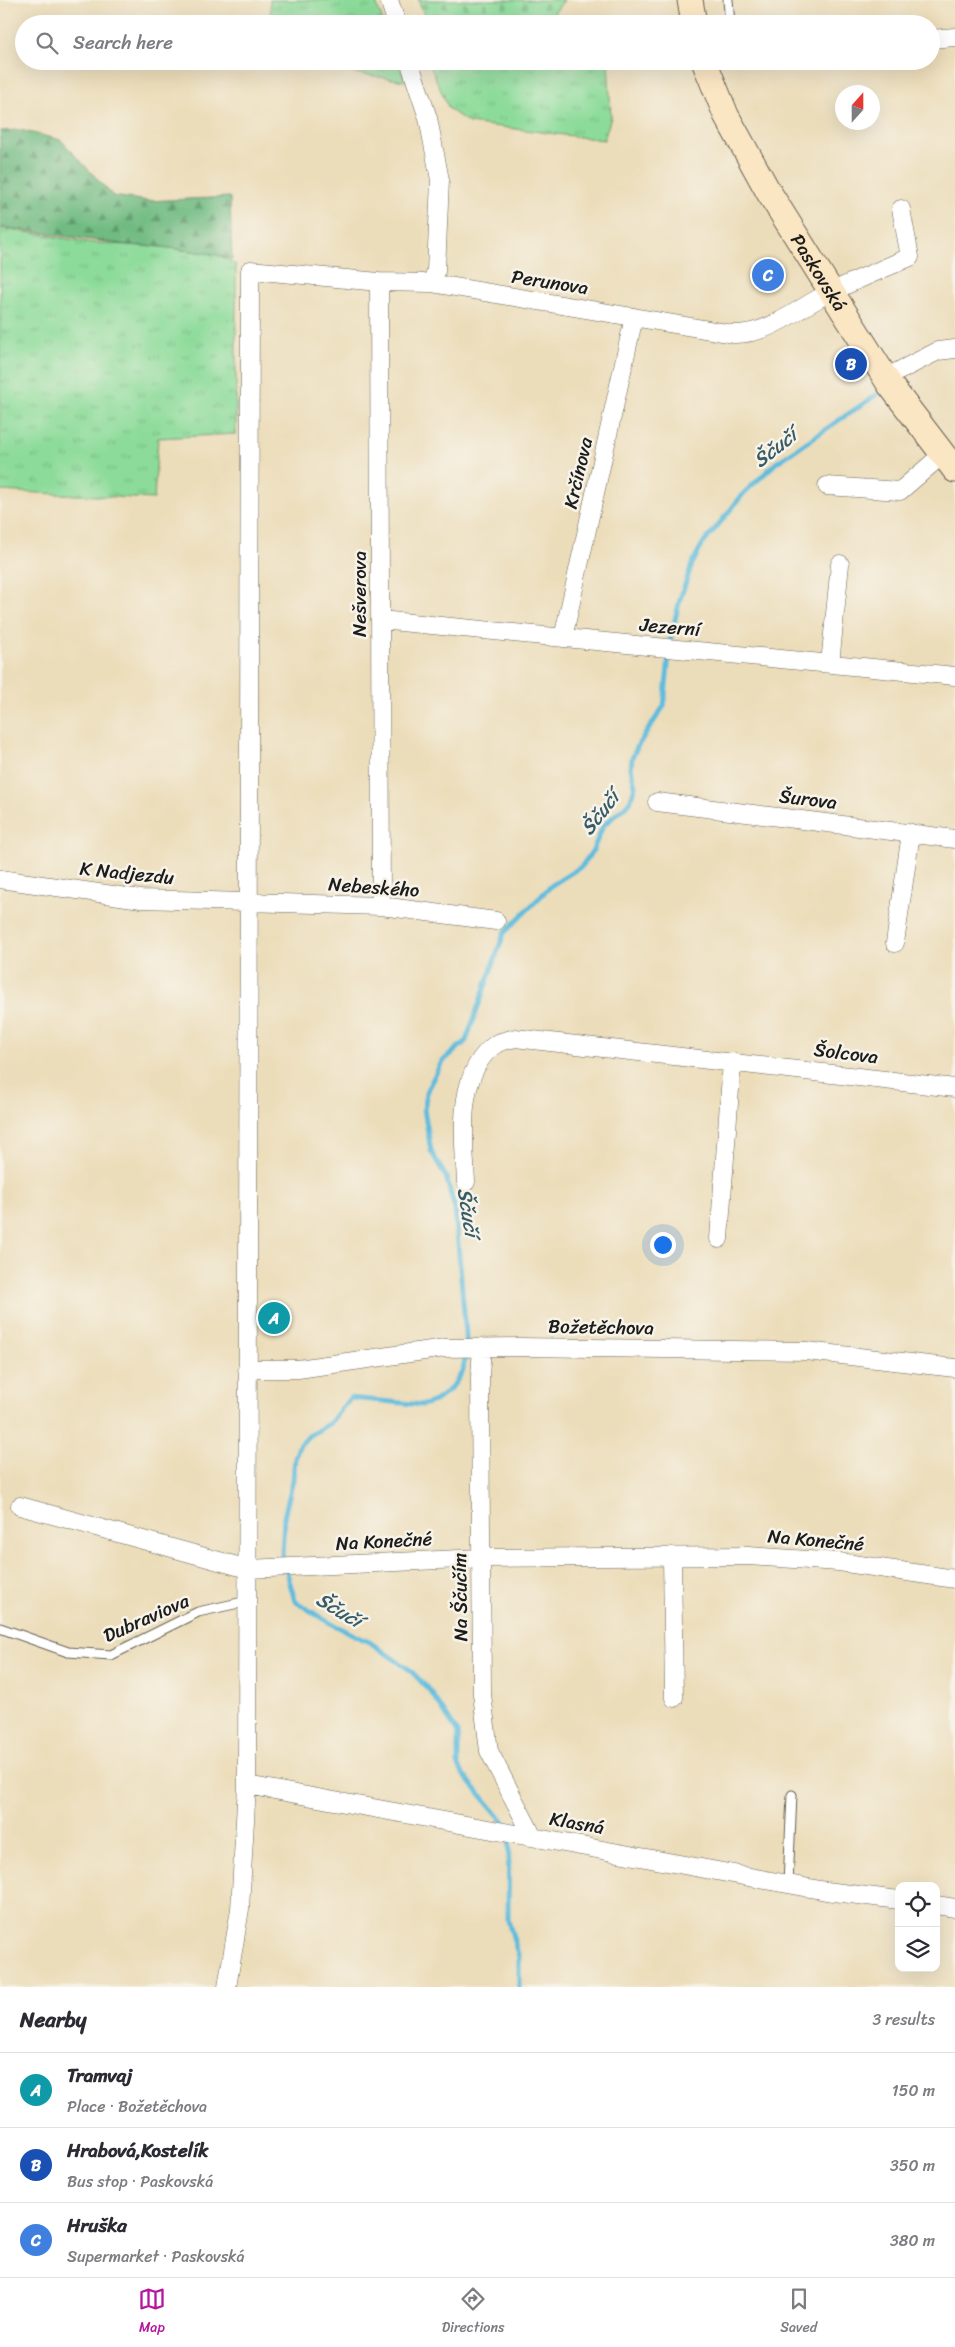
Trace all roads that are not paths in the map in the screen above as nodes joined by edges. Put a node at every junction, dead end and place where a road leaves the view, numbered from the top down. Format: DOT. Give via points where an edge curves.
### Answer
graph roads {
  1 [pos="389,0"];
  2 [pos="690,0"];
  3 [pos="728,0"];
  4 [pos="394,15"];
  5 [pos="692,15"];
  6 [pos="729,15"];
  7 [pos="955,37"];
  8 [pos="940,38"];
  9 [pos="412,70"];
  10 [pos="708,70"];
  11 [pos="901,209"];
  12 [pos="379,282"];
  13 [pos="431,283"];
  14 [pos="831,292"];
  15 [pos="634,317"];
  16 [pos="955,349"];
  17 [pos="885,378"];
  18 [pos="949,462"];
  19 [pos="827,486"];
  20 [pos="840,564"];
  21 [pos="380,620"];
  22 [pos="563,638"];
  23 [pos="830,664"];
  24 [pos="955,676"];
  25 [pos="656,802"];
  26 [pos="912,833"];
  27 [pos="955,839"];
  28 [pos="0,879"];
  29 [pos="250,902"];
  30 [pos="381,906"];
  31 [pos="496,921"];
  32 [pos="895,943"];
  33 [pos="732,1062"];
  34 [pos="955,1088"];
  35 [pos="466,1182"];
  36 [pos="719,1239"];
  37 [pos="480,1347"];
  38 [pos="955,1368"];
  39 [pos="248,1369"];
  40 [pos="20,1506"];
  41 [pos="672,1556"];
  42 [pos="481,1558"];
  43 [pos="248,1569"];
  44 [pos="955,1579"];
  45 [pos="249,1601"];
  46 [pos="0,1628"];
  47 [pos="674,1698"];
  48 [pos="247,1785"];
  49 [pos="792,1795"];
  50 [pos="531,1836"];
  51 [pos="788,1884"];
  52 [pos="895,1899"];
  53 [pos="940,1906"];
  54 [pos="955,1908"];
  55 [pos="227,1987"];
  1 -- 4 [label="street"];
  2 -- 5 [label="main road"];
  3 -- 6 [label="lane"];
  7 -- 8 [label="street"];
  9 -- 13 [label="street" via="428,118 440,180 436,271"];
  10 -- 14 [label="main road, Paskovská" via="746,154"];
  11 -- 14 [label="street, Perunova" via="910,257"];
  12 -- 13 [label="street, Perunova"];
  12 -- 21 [label="street, Nešverova"];
  12 -- 29 [label="street, Perunova" via="250,270"];
  13 -- 15 [label="street, Perunova"];
  14 -- 15 [label="street, Perunova" via="771,327 747,335"];
  14 -- 17 [label="main road, Paskovská"];
  15 -- 22 [label="street, Krčínova"];
  16 -- 17 [label="street" via="938,351"];
  17 -- 18 [label="main road, Paskovská"];
  18 -- 19 [label="street" via="900,491"];
  20 -- 23 [label="street"];
  21 -- 22 [label="street, Jezerní"];
  21 -- 30 [label="street, Nešverova"];
  22 -- 23 [label="street, Jezerní"];
  23 -- 24 [label="street, Jezerní"];
  25 -- 26 [label="street, Šurova"];
  26 -- 27 [label="street, Šurova"];
  26 -- 32 [label="street"];
  28 -- 29 [label="street, K Nadjezdu" via="141,899"];
  29 -- 30 [label="street, Nebeského"];
  29 -- 39 [label="street"];
  30 -- 31 [label="street, Nebeského"];
  33 -- 34 [label="street, Šolcova"];
  33 -- 35 [label="street, Šolcova" via="515,1038 497,1044 474,1073 466,1095"];
  33 -- 36 [label="street"];
  37 -- 38 [label="street, Božetěchova" via="806,1351"];
  37 -- 39 [label="street, Božetěchova" via="298,1369"];
  37 -- 42 [label="street, Na Ščučím"];
  39 -- 43 [label="street"];
  40 -- 43 [label="street, Na Konečné"];
  41 -- 42 [label="street, Na Konečné"];
  41 -- 44 [label="street, Na Konečné" via="748,1556 830,1562"];
  41 -- 47 [label="street"];
  42 -- 43 [label="street, Na Konečné"];
  42 -- 50 [label="street, Na Ščučím" via="482,1694 489,1751"];
  43 -- 45 [label="street"];
  45 -- 46 [label="lane, Dubraviova" via="198,1612 111,1655 68,1652"];
  45 -- 48 [label="street"];
  48 -- 50 [label="street, Klasná"];
  48 -- 55 [label="street" via="240,1909"];
  49 -- 51 [label="lane"];
  50 -- 51 [label="street, Klasná"];
  51 -- 52 [label="street, Klasná"];
  53 -- 54 [label="street"];
}
